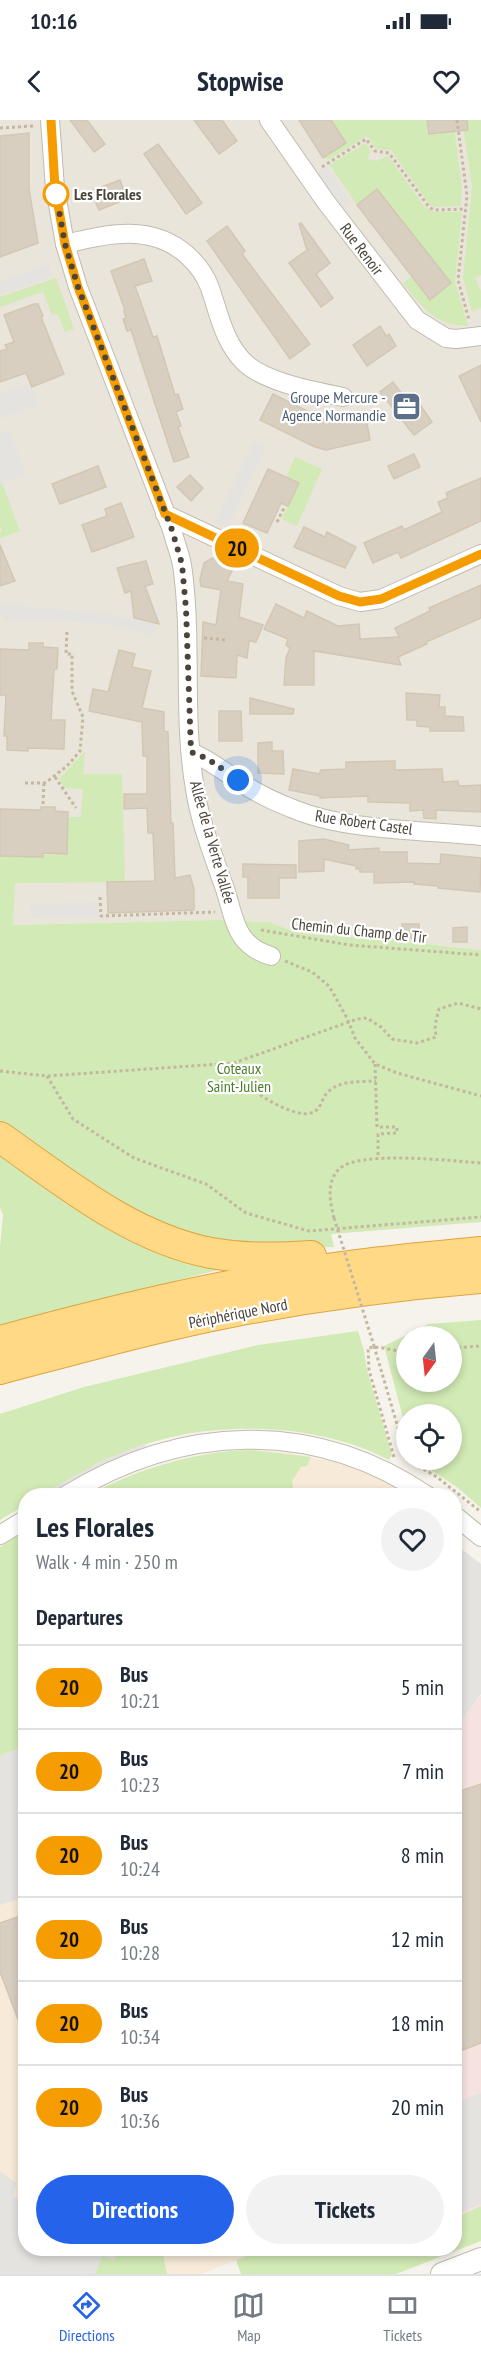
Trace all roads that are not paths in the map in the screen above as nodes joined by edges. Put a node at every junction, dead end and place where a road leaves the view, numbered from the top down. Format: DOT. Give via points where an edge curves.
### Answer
graph roads {
  1 [pos="269,120"];
  2 [pos="44,123"];
  3 [pos="65,244"];
  4 [pos="479,337"];
  5 [pos="343,397"];
  6 [pos="165,514"];
  7 [pos="481,554"];
  8 [pos="191,752"];
  9 [pos="481,836"];
  10 [pos="271,956"];
  11 [pos="0,1137"];
  12 [pos="481,1252"];
  13 [pos="358,1265"];
  14 [pos="481,1278"];
  15 [pos="0,1341"];
  16 [pos="12,1366"];
  17 [pos="0,1386"];
  18 [pos="80,1488"];
  19 [pos="417,1488"];
  20 [pos="462,1522"];
  21 [pos="18,1524"];
  22 [pos="0,1535"];
  23 [pos="481,1537"];
  24 [pos="481,2259"];
  25 [pos="442,2274"];
  1 -- 4 [label="street, Rue Renoir" via="417,320 446,338"];
  2 -- 3 [label="street, Allée de la Verte Vallée"];
  3 -- 5 [label="street" via="122,232 141,233 173,244 196,262 205,276 231,345 245,363 294,387"];
  3 -- 6 [label="street, Allée de la Verte Vallée"];
  6 -- 7 [label="street" via="339,596 360,602 381,599"];
  6 -- 8 [label="street, Allée de la Verte Vallée" via="182,564"];
  8 -- 9 [label="street, Rue Robert Castel" via="292,809 364,825"];
  8 -- 10 [label="street, Allée de la Verte Vallée" via="196,795 236,924 245,943"];
  11 -- 13 [label="highway" via="109,1211 165,1239 233,1256 314,1256"];
  12 -- 13 [label="highway, Périphérique Nord"];
  13 -- 15 [label="highway, Périphérique Nord" via="140,1305"];
  14 -- 16 [label="highway, Périphérique Nord" via="231,1312"];
  16 -- 17 [label="highway"];
  18 -- 19 [label="street" via="128,1463 184,1446 230,1439 294,1442 325,1448 380,1467"];
  20 -- 23 [label="street"];
  21 -- 22 [label="street"];
  24 -- 25 [label="street"];
}
